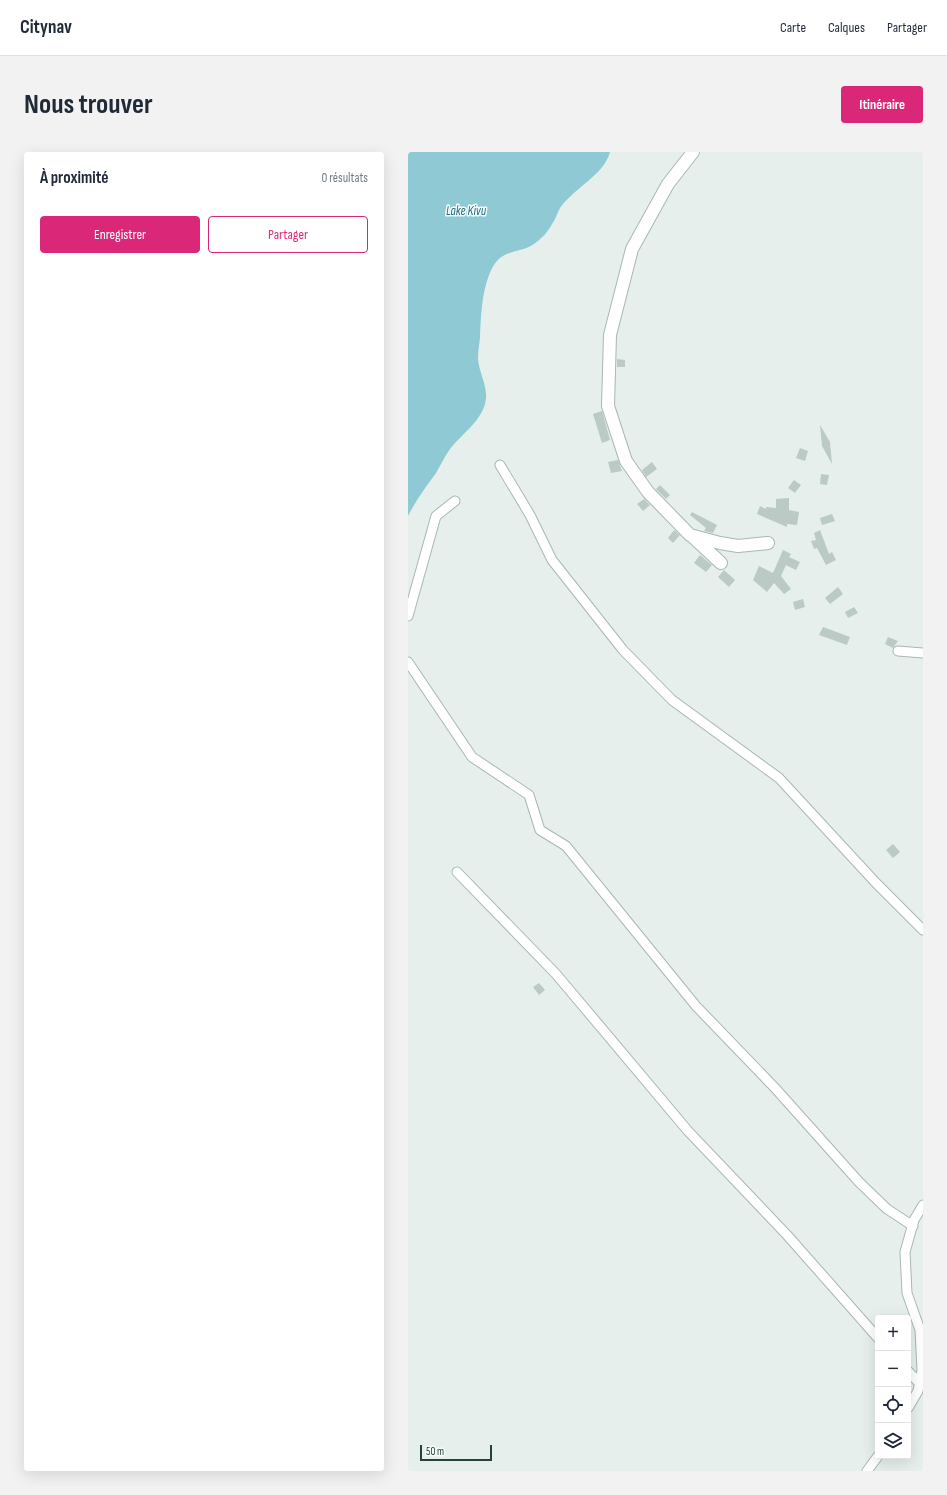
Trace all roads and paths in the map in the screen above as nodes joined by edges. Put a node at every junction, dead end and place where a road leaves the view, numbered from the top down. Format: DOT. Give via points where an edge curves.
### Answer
graph roads {
  1 [pos="693,152"];
  2 [pos="500,465"];
  3 [pos="456,501"];
  4 [pos="690,535"];
  5 [pos="768,544"];
  6 [pos="721,563"];
  7 [pos="408,616"];
  8 [pos="898,650"];
  9 [pos="923,653"];
  10 [pos="408,662"];
  11 [pos="457,872"];
  12 [pos="923,930"];
  13 [pos="923,1206"];
  14 [pos="913,1226"];
  15 [pos="875,1335"];
  16 [pos="911,1374"];
  17 [pos="920,1384"];
  18 [pos="911,1403"];
  19 [pos="876,1459"];
  20 [pos="867,1471"];
  1 -- 4 [label="street" via="668,184 632,249 610,335 608,406 626,461 648,492"];
  2 -- 12 [label="street" via="530,515 552,560 623,650 672,700 779,778"];
  3 -- 7 [label="street" via="436,516"];
  4 -- 5 [label="street" via="738,546"];
  4 -- 6 [label="street"];
  8 -- 9 [label="street"];
  10 -- 14 [label="street" via="472,757 529,795 540,830 566,846 696,1006 775,1088 859,1182 888,1209"];
  11 -- 15 [label="street" via="556,974 688,1131 787,1235"];
  13 -- 14 [label="street"];
  14 -- 17 [label="street" via="905,1252 907,1293 920,1330"];
  16 -- 17 [label="street"];
  17 -- 18 [label="street"];
  19 -- 20 [label="street"];
}
